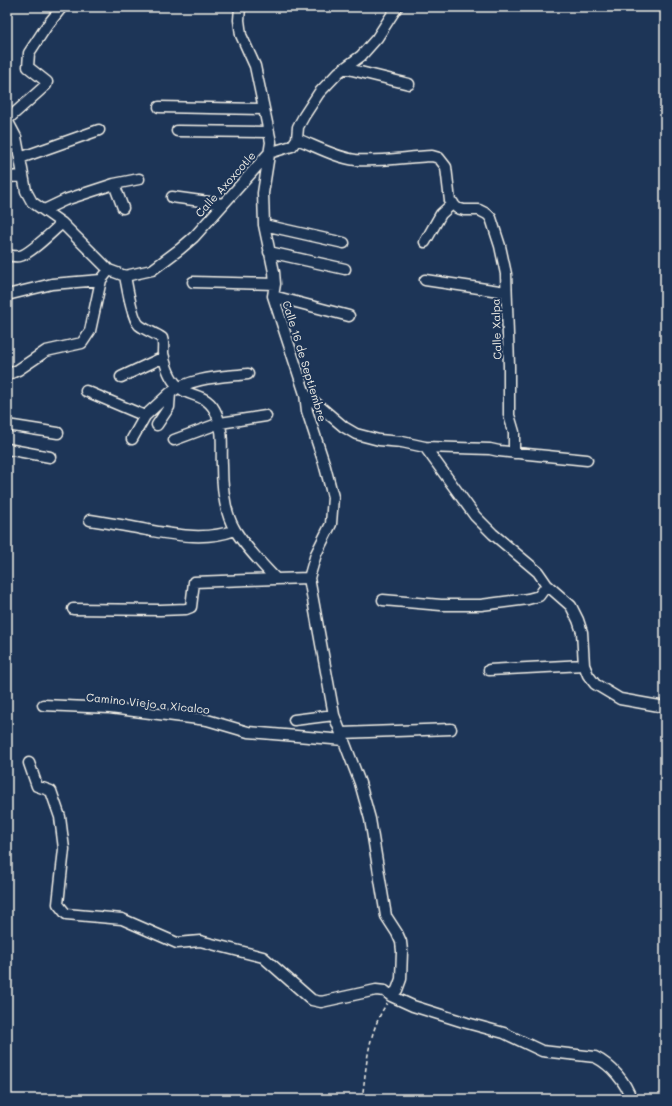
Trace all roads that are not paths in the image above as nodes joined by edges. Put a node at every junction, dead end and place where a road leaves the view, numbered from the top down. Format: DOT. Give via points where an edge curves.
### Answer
graph roads {
  1 [pos="62,7"];
  2 [pos="240,7"];
  3 [pos="396,7"];
  4 [pos="344,68"];
  5 [pos="409,84"];
  6 [pos="159,107"];
  7 [pos="263,109"];
  8 [pos="7,120"];
  9 [pos="99,130"];
  10 [pos="177,131"];
  11 [pos="269,132"];
  12 [pos="298,139"];
  13 [pos="269,153"];
  14 [pos="20,158"];
  15 [pos="23,176"];
  16 [pos="7,177"];
  17 [pos="139,179"];
  18 [pos="114,184"];
  19 [pos="172,197"];
  20 [pos="453,203"];
  21 [pos="223,204"];
  22 [pos="123,208"];
  23 [pos="44,210"];
  24 [pos="62,223"];
  25 [pos="264,225"];
  26 [pos="425,242"];
  27 [pos="344,243"];
  28 [pos="270,252"];
  29 [pos="7,254"];
  30 [pos="345,269"];
  31 [pos="109,270"];
  32 [pos="125,276"];
  33 [pos="101,280"];
  34 [pos="425,280"];
  35 [pos="193,282"];
  36 [pos="275,284"];
  37 [pos="506,292"];
  38 [pos="7,295"];
  39 [pos="273,296"];
  40 [pos="349,316"];
  41 [pos="164,357"];
  42 [pos="248,374"];
  43 [pos="7,375"];
  44 [pos="121,377"];
  45 [pos="174,390"];
  46 [pos="86,392"];
  47 [pos="305,394"];
  48 [pos="145,416"];
  49 [pos="266,416"];
  50 [pos="220,423"];
  51 [pos="7,425"];
  52 [pos="157,425"];
  53 [pos="58,433"];
  54 [pos="132,439"];
  55 [pos="174,440"];
  56 [pos="425,447"];
  57 [pos="7,449"];
  58 [pos="514,453"];
  59 [pos="50,457"];
  60 [pos="587,460"];
  61 [pos="90,520"];
  62 [pos="234,530"];
  63 [pos="309,578"];
  64 [pos="276,579"];
  65 [pos="547,585"];
  66 [pos="383,600"];
  67 [pos="73,609"];
  68 [pos="584,665"];
  69 [pos="489,670"];
  70 [pos="43,705"];
  71 [pos="665,707"];
  72 [pos="334,715"];
  73 [pos="294,720"];
  74 [pos="451,729"];
  75 [pos="342,736"];
  76 [pos="29,763"];
  77 [pos="391,996"];
  78 [pos="631,1099"];
  1 -- 8 [label="street" via="29,53 28,67 47,82 46,85"];
  2 -- 7 [label="street, Calle 16 de Septiembre" via="241,35 253,59"];
  3 -- 4 [label="street" via="377,38 361,56"];
  4 -- 5 [label="street"];
  4 -- 12 [label="street" via="319,93 304,116 298,127"];
  6 -- 7 [label="street"];
  7 -- 11 [label="street, Calle 16 de Septiembre"];
  8 -- 14 [label="street" via="16,137"];
  9 -- 14 [label="street"];
  10 -- 11 [label="street"];
  11 -- 13 [label="street, Calle 16 de Septiembre"];
  12 -- 13 [label="street, Calle Axoxcotle" via="292,146"];
  12 -- 20 [label="street" via="354,160 432,156 439,158 446,167 450,201"];
  13 -- 21 [label="street, Calle Axoxcotle"];
  13 -- 25 [label="street, Calle 16 de Septiembre" via="263,193"];
  14 -- 15 [label="street"];
  15 -- 16 [label="street"];
  15 -- 23 [label="street" via="26,191 32,202"];
  17 -- 18 [label="street"];
  18 -- 22 [label="street"];
  18 -- 23 [label="street" via="65,200"];
  19 -- 21 [label="street"];
  20 -- 26 [label="street" via="441,214"];
  20 -- 37 [label="street, Calle Xalpa" via="457,208 479,210 492,218 506,274"];
  21 -- 32 [label="street, Calle Axoxcotle" via="194,237 152,270"];
  23 -- 24 [label="street"];
  24 -- 29 [label="street" via="25,254"];
  24 -- 31 [label="street"];
  25 -- 27 [label="street"];
  25 -- 28 [label="street, Calle 16 de Septiembre"];
  28 -- 30 [label="street"];
  28 -- 36 [label="street, Calle 16 de Septiembre"];
  31 -- 32 [label="street"];
  31 -- 33 [label="street"];
  32 -- 41 [label="street" via="136,320 162,338"];
  33 -- 38 [label="street" via="52,284"];
  33 -- 43 [label="street" via="90,332 82,343 46,351"];
  34 -- 37 [label="street"];
  35 -- 36 [label="street"];
  36 -- 39 [label="street, Calle 16 de Septiembre"];
  37 -- 58 [label="street, Calle Xalpa" via="509,415 514,432"];
  39 -- 40 [label="street"];
  39 -- 47 [label="street, Calle 16 de Septiembre"];
  41 -- 44 [label="street"];
  41 -- 45 [label="street"];
  42 -- 45 [label="street" via="201,380"];
  45 -- 48 [label="street"];
  45 -- 50 [label="street" via="209,401"];
  45 -- 52 [label="street" via="170,407"];
  46 -- 48 [label="street"];
  47 -- 56 [label="street" via="356,434"];
  47 -- 63 [label="street, Calle 16 de Septiembre" via="307,410 333,497 331,524 316,554"];
  48 -- 54 [label="street"];
  49 -- 50 [label="street"];
  50 -- 55 [label="street"];
  50 -- 62 [label="street" via="222,482"];
  51 -- 53 [label="street"];
  56 -- 58 [label="street" via="490,449"];
  56 -- 65 [label="street" via="475,516 492,534 538,572"];
  57 -- 59 [label="street"];
  58 -- 60 [label="street"];
  61 -- 62 [label="street" via="185,536 212,535"];
  62 -- 64 [label="street"];
  63 -- 64 [label="street"];
  63 -- 72 [label="street"];
  64 -- 67 [label="street" via="194,582 191,607 186,609"];
  65 -- 66 [label="street" via="539,596 481,605 441,605"];
  65 -- 68 [label="street" via="571,606 578,620 582,632"];
  68 -- 69 [label="street"];
  68 -- 71 [label="street" via="595,684 620,699"];
  70 -- 75 [label="street, Camino Viejo a Xicalco" via="110,708 207,720 248,732"];
  72 -- 73 [label="street"];
  72 -- 75 [label="street"];
  74 -- 75 [label="street, Camino Viejo a Xicalco"];
  75 -- 77 [label="street" via="370,818 386,916 401,942 401,980"];
  76 -- 77 [label="street" via="37,786 51,791 60,817 64,849 58,904 66,914 122,920 177,943 200,941 263,957 312,1000 321,1002 376,990 384,991"];
  77 -- 78 [label="street" via="413,1006 504,1033 542,1051 595,1057 603,1061 621,1079"];
}
